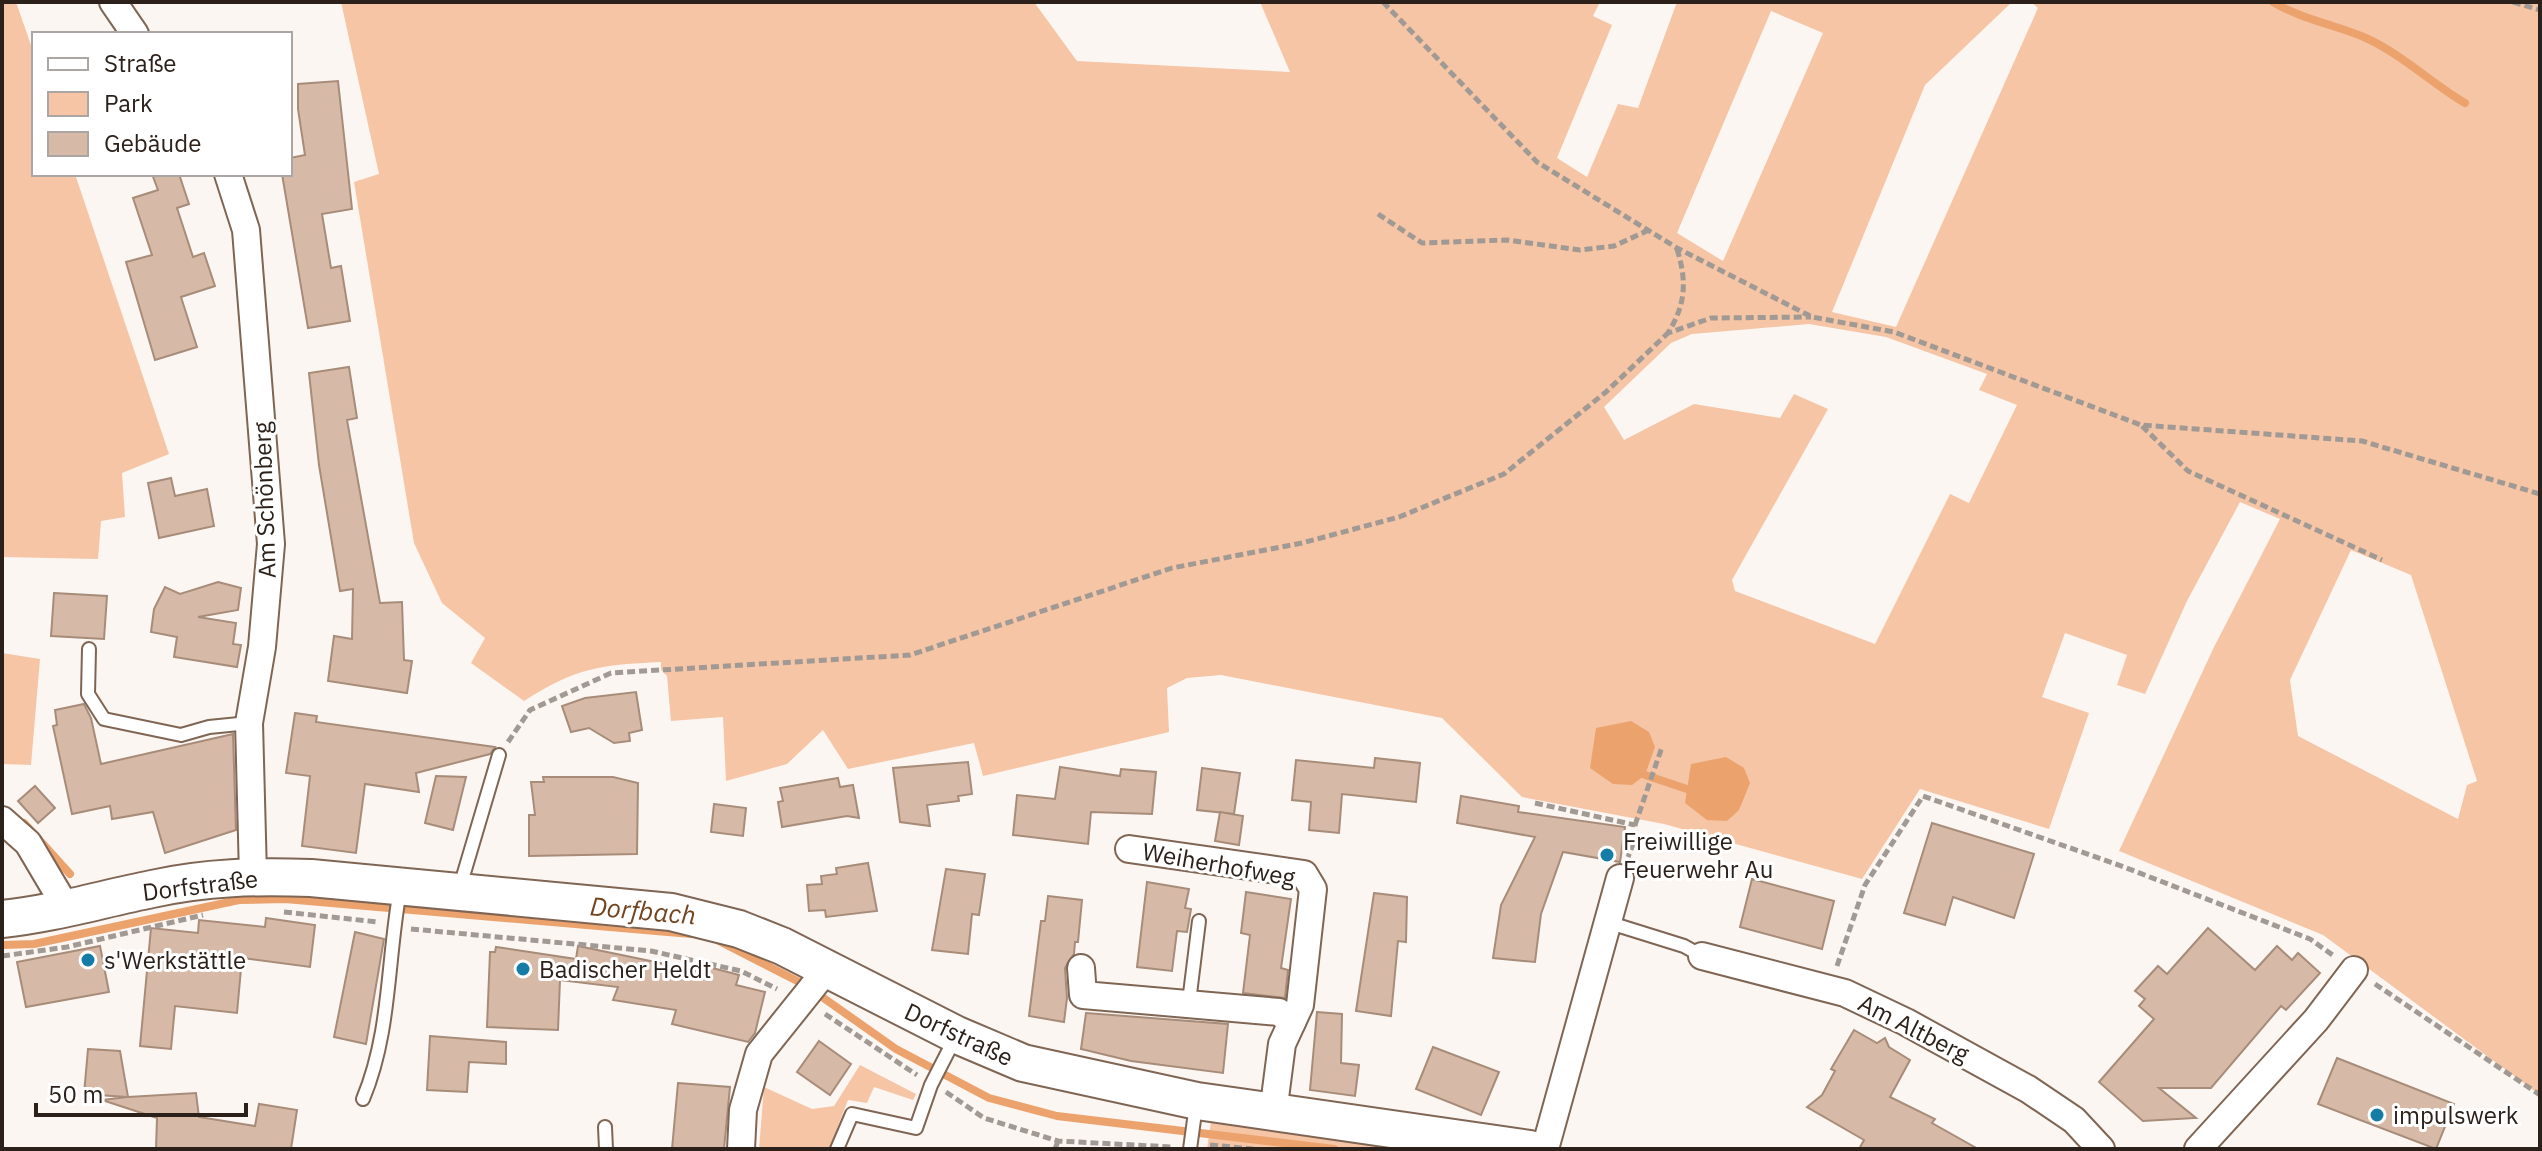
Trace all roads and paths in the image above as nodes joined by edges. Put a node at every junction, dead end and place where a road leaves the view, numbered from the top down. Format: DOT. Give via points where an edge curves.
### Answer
graph roads {
  1 [pos="113,2"];
  2 [pos="1383,2"];
  3 [pos="2513,2"];
  4 [pos="2540,10"];
  5 [pos="134,32"];
  6 [pos="229,176"];
  7 [pos="1378,214"];
  8 [pos="1649,230"];
  9 [pos="1677,248"];
  10 [pos="1812,317"];
  11 [pos="1668,333"];
  12 [pos="2141,425"];
  13 [pos="2540,494"];
  14 [pos="2382,560"];
  15 [pos="89,649"];
  16 [pos="249,723"];
  17 [pos="1662,747"];
  18 [pos="499,755"];
  19 [pos="1535,803"];
  20 [pos="2,820"];
  21 [pos="1635,825"];
  22 [pos="1129,849"];
  23 [pos="253,875"];
  24 [pos="1620,878"];
  25 [pos="458,892"];
  26 [pos="398,908"];
  27 [pos="67,909"];
  28 [pos="2,919"];
  29 [pos="1199,921"];
  30 [pos="1607,922"];
  31 [pos="607,938"];
  32 [pos="607,946"];
  33 [pos="1702,956"];
  34 [pos="1081,968"];
  35 [pos="2354,970"];
  36 [pos="823,973"];
  37 [pos="1830,988"];
  38 [pos="799,1001"];
  39 [pos="1189,1002"];
  40 [pos="1292,1022"];
  41 [pos="951,1047"];
  42 [pos="932,1083"];
  43 [pos="2540,1095"];
  44 [pos="363,1099"];
  45 [pos="1195,1112"];
  46 [pos="1273,1113"];
  47 [pos="605,1127"];
  48 [pos="1058,1141"];
  49 [pos="1190,1146"];
  50 [pos="606,1149"];
  51 [pos="741,1149"];
  52 [pos="837,1149"];
  53 [pos="1055,1149"];
  54 [pos="1253,1149"];
  55 [pos="1530,1149"];
  56 [pos="1545,1149"];
  57 [pos="2101,1149"];
  58 [pos="2198,1149"];
  1 -- 5 [label="street"];
  2 -- 8 [label="path" via="1537,162"];
  3 -- 4 [label="path"];
  6 -- 16 [label="street, Am Schönberg" via="246,230 271,544"];
  7 -- 8 [label="path" via="1422,243 1507,240 1580,250 1614,246"];
  8 -- 9 [label="path"];
  9 -- 10 [label="path"];
  9 -- 11 [label="path" via="1685,291"];
  10 -- 11 [label="path" via="1711,318"];
  10 -- 12 [label="path" via="1894,332"];
  11 -- 18 [label="path" via="1594,403 1504,474 1399,517 1302,543 1172,568 910,655 611,673 530,710"];
  12 -- 13 [label="path" via="2362,441"];
  12 -- 14 [label="path" via="2188,471"];
  15 -- 16 [label="lane" via="88,694 104,719 181,735"];
  16 -- 23 [label="street, Am Schönberg"];
  17 -- 21 [label="path"];
  18 -- 25 [label="lane"];
  19 -- 21 [label="path"];
  20 -- 27 [label="street" via="28,843"];
  21 -- 24 [label="path"];
  22 -- 40 [label="street, Weiherhofweg" via="1304,874 1313,889 1300,1005"];
  23 -- 26 [label="main road, Dorfstraße"];
  23 -- 27 [label="main road, Dorfstraße" via="154,888"];
  24 -- 30 [label="street"];
  25 -- 26 [label="main road, Dorfstraße"];
  25 -- 36 [label="main road, Dorfstraße" via="671,912 739,929"];
  26 -- 44 [label="lane" via="389,1000 374,1073"];
  27 -- 28 [label="main road, Dorfstraße"];
  29 -- 39 [label="lane"];
  30 -- 33 [label="lane"];
  30 -- 56 [label="street"];
  31 -- 32 [label="path"];
  33 -- 37 [label="street, Am Altberg"];
  34 -- 39 [label="street" via="1083,995"];
  35 -- 37 [label="path" via="2310,939 1923,796 1865,885"];
  35 -- 43 [label="path"];
  35 -- 58 [label="street" via="2316,1020"];
  36 -- 38 [label="street"];
  36 -- 41 [label="main road, Dorfstraße"];
  37 -- 57 [label="street, Am Altberg" via="1906,1022 2028,1089 2074,1120"];
  38 -- 42 [label="path"];
  38 -- 51 [label="street" via="759,1054 743,1110"];
  39 -- 40 [label="street" via="1279,1012"];
  40 -- 46 [label="street, Weiherhofweg" via="1282,1044"];
  41 -- 42 [label="lane"];
  41 -- 45 [label="main road, Dorfstraße"];
  42 -- 48 [label="path" via="984,1118"];
  42 -- 52 [label="lane" via="916,1128 852,1114"];
  45 -- 46 [label="main road, Dorfstraße"];
  45 -- 49 [label="lane"];
  46 -- 55 [label="main road, Dorfstraße"];
  47 -- 50 [label="lane"];
  48 -- 49 [label="path"];
  48 -- 53 [label="path"];
  49 -- 54 [label="path"];
}
